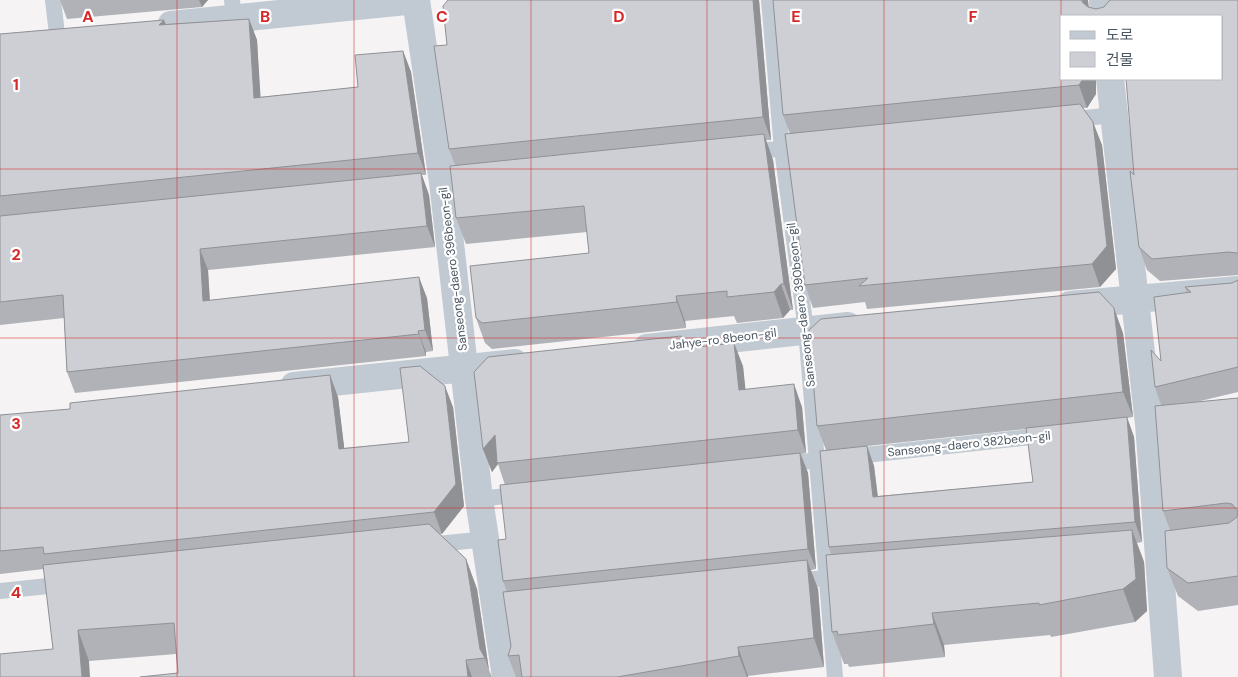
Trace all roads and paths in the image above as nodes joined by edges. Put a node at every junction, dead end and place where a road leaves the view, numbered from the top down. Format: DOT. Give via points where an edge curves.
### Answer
graph roads {
  1 [pos="53,0"];
  2 [pos="416,0"];
  3 [pos="769,0"];
  4 [pos="1103,0"];
  5 [pos="233,10"];
  6 [pos="1104,15"];
  7 [pos="145,27"];
  8 [pos="86,31"];
  9 [pos="57,34"];
  10 [pos="28,37"];
  11 [pos="1110,80"];
  12 [pos="1113,115"];
  13 [pos="1055,121"];
  14 [pos="821,145"];
  15 [pos="782,149"];
  16 [pos="733,154"];
  17 [pos="1238,290"];
  18 [pos="1136,299"];
  19 [pos="1049,307"];
  20 [pos="874,323"];
  21 [pos="806,330"];
  22 [pos="621,351"];
  23 [pos="542,360"];
  24 [pos="464,369"];
  25 [pos="267,389"];
  26 [pos="1062,434"];
  27 [pos="818,460"];
  28 [pos="769,466"];
  29 [pos="537,492"];
  30 [pos="479,499"];
  31 [pos="487,538"];
  32 [pos="407,547"];
  33 [pos="866,575"];
  34 [pos="827,578"];
  35 [pos="80,582"];
  36 [pos="779,583"];
  37 [pos="0,591"];
  38 [pos="506,677"];
  39 [pos="836,677"];
  40 [pos="1168,677"];
  1 -- 9 [label="lane"];
  2 -- 5 [label="street"];
  2 -- 24 [label="street, Sanseong-daero 396beon-gil" via="443,182"];
  3 -- 15 [label="lane, Sanseong-daero 390beon-gil"];
  4 -- 6 [label="street"];
  5 -- 7 [label="street"];
  8 -- 9 [label="street"];
  9 -- 10 [label="street"];
  11 -- 12 [label="street"];
  12 -- 13 [label="lane"];
  12 -- 18 [label="street"];
  14 -- 15 [label="lane"];
  15 -- 16 [label="lane"];
  15 -- 21 [label="lane, Sanseong-daero 390beon-gil"];
  17 -- 18 [label="street"];
  18 -- 19 [label="street"];
  18 -- 40 [label="street"];
  20 -- 21 [label="street, Jahye-ro 8beon-gil"];
  21 -- 22 [label="street, Jahye-ro 8beon-gil"];
  21 -- 27 [label="lane, Sanseong-daero 390beon-gil"];
  23 -- 24 [label="street"];
  24 -- 25 [label="street"];
  24 -- 30 [label="street, Sanseong-daero 396beon-gil"];
  26 -- 27 [label="lane, Sanseong-daero 382beon-gil"];
  27 -- 28 [label="lane"];
  27 -- 34 [label="lane, Sanseong-daero 390beon-gil"];
  29 -- 30 [label="lane"];
  30 -- 31 [label="street, Sanseong-daero 396beon-gil"];
  31 -- 32 [label="lane"];
  31 -- 38 [label="street, Sanseong-daero 396beon-gil" via="507,612"];
  33 -- 34 [label="lane"];
  34 -- 36 [label="lane"];
  34 -- 39 [label="lane, Sanseong-daero 390beon-gil"];
  35 -- 37 [label="lane"];
}
